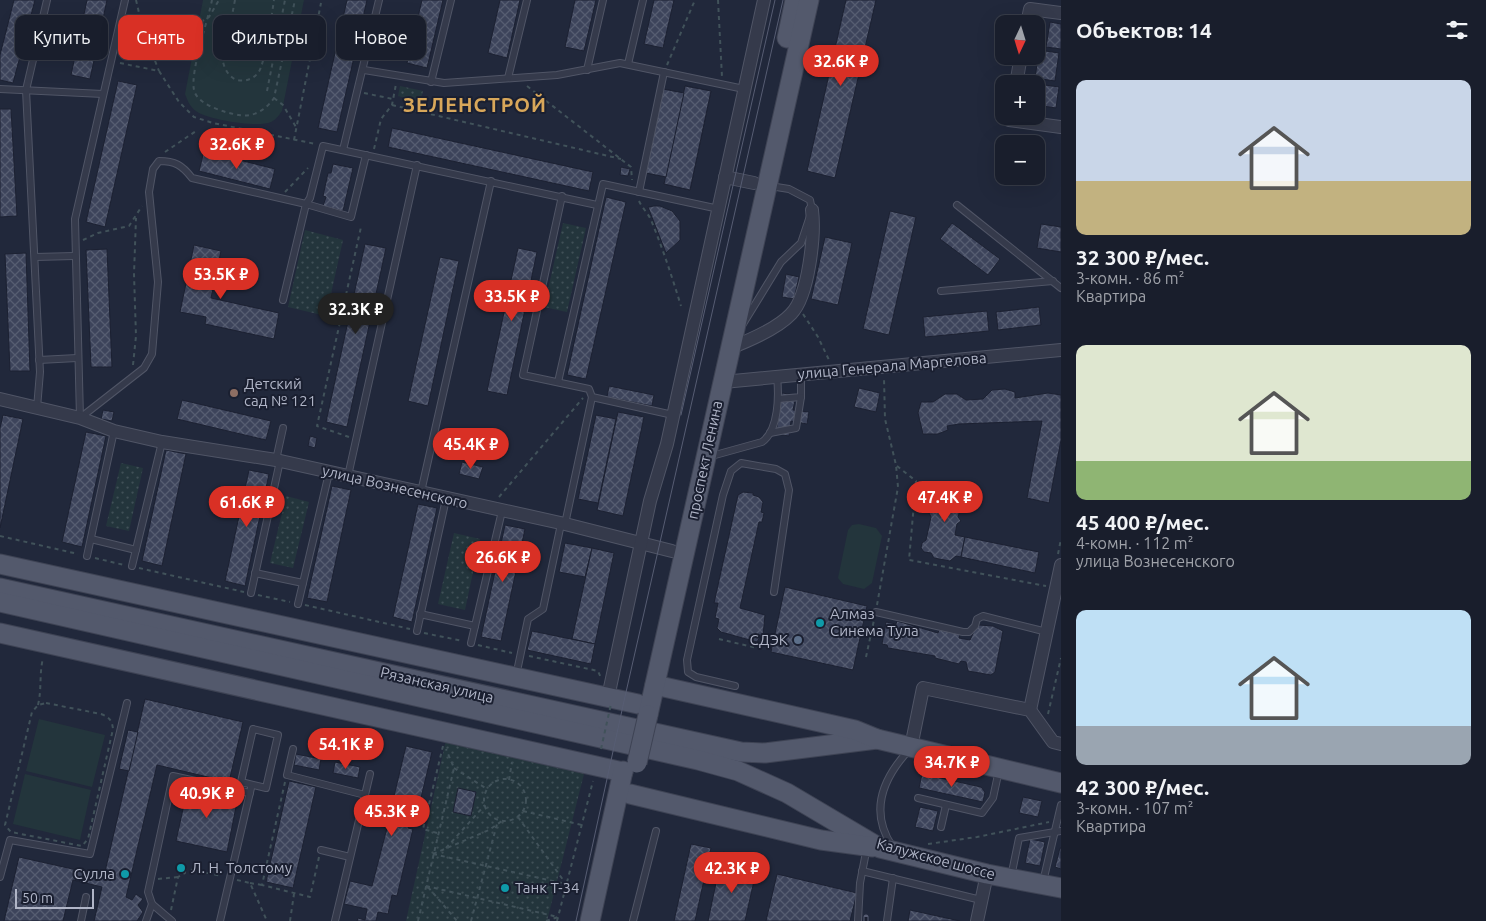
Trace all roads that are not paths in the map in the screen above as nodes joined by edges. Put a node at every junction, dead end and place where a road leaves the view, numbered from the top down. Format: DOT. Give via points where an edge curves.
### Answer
graph roads {
  1 [pos="47,0"];
  2 [pos="126,0"];
  3 [pos="379,0"];
  4 [pos="451,0"];
  5 [pos="527,0"];
  6 [pos="603,0"];
  7 [pos="643,0"];
  8 [pos="764,0"];
  9 [pos="796,0"];
  10 [pos="809,0"];
  11 [pos="1061,13"];
  12 [pos="1029,15"];
  13 [pos="628,64"];
  14 [pos="364,70"];
  15 [pos="587,70"];
  16 [pos="664,72"];
  17 [pos="511,78"];
  18 [pos="431,82"];
  19 [pos="0,89"];
  20 [pos="744,89"];
  21 [pos="26,90"];
  22 [pos="103,94"];
  23 [pos="1045,125"];
  24 [pos="1061,127"];
  25 [pos="343,150"];
  26 [pos="370,155"];
  27 [pos="417,165"];
  28 [pos="726,177"];
  29 [pos="491,181"];
  30 [pos="760,184"];
  31 [pos="636,191"];
  32 [pos="562,196"];
  33 [pos="306,204"];
  34 [pos="597,205"];
  35 [pos="957,206"];
  36 [pos="719,209"];
  37 [pos="812,210"];
  38 [pos="74,256"];
  39 [pos="35,257"];
  40 [pos="1053,281"];
  41 [pos="1061,288"];
  42 [pos="941,292"];
  43 [pos="283,300"];
  44 [pos="730,348"];
  45 [pos="1061,350"];
  46 [pos="77,358"];
  47 [pos="39,360"];
  48 [pos="802,374"];
  49 [pos="777,377"];
  50 [pos="558,382"];
  51 [pos="716,382"];
  52 [pos="592,397"];
  53 [pos="801,397"];
  54 [pos="0,399"];
  55 [pos="778,399"];
  56 [pos="37,408"];
  57 [pos="673,415"];
  58 [pos="80,418"];
  59 [pos="283,428"];
  60 [pos="114,431"];
  61 [pos="770,432"];
  62 [pos="162,442"];
  63 [pos="738,449"];
  64 [pos="707,458"];
  65 [pos="278,461"];
  66 [pos="742,462"];
  67 [pos="329,473"];
  68 [pos="348,477"];
  69 [pos="420,494"];
  70 [pos="446,499"];
  71 [pos="496,510"];
  72 [pos="563,524"];
  73 [pos="91,539"];
  74 [pos="642,544"];
  75 [pos="136,550"];
  76 [pos="672,552"];
  77 [pos="87,556"];
  78 [pos="0,564"];
  79 [pos="1061,565"];
  80 [pos="132,566"];
  81 [pos="256,573"];
  82 [pos="303,583"];
  83 [pos="0,588"];
  84 [pos="774,592"];
  85 [pos="251,593"];
  86 [pos="0,602"];
  87 [pos="1057,602"];
  88 [pos="298,604"];
  89 [pos="876,612"];
  90 [pos="420,614"];
  91 [pos="475,626"];
  92 [pos="416,631"];
  93 [pos="1047,632"];
  94 [pos="0,633"];
  95 [pos="471,643"];
  96 [pos="516,677"];
  97 [pos="655,685"];
  98 [pos="735,686"];
  99 [pos="609,701"];
  100 [pos="127,703"];
  101 [pos="1030,710"];
  102 [pos="641,711"];
  103 [pos="877,739"];
  104 [pos="1061,744"];
  105 [pos="911,747"];
  106 [pos="293,750"];
  107 [pos="628,765"];
  108 [pos="1000,768"];
  109 [pos="738,771"];
  110 [pos="370,774"];
  111 [pos="1061,783"];
  112 [pos="252,785"];
  113 [pos="250,792"];
  114 [pos="630,794"];
  115 [pos="365,795"];
  116 [pos="918,798"];
  117 [pos="946,805"];
  118 [pos="1061,805"];
  119 [pos="941,827"];
  120 [pos="656,831"];
  121 [pos="1058,832"];
  122 [pos="881,848"];
  123 [pos="321,850"];
  124 [pos="350,857"];
  125 [pos="862,871"];
  126 [pos="987,874"];
  127 [pos="0,878"];
  128 [pos="893,878"];
  129 [pos="1010,878"];
  130 [pos="1042,885"];
  131 [pos="1061,888"];
  132 [pos="86,897"];
  133 [pos="981,900"];
  134 [pos="152,904"];
  135 [pos="171,920"];
  136 [pos="81,921"];
  137 [pos="146,921"];
  138 [pos="220,921"];
  139 [pos="335,921"];
  140 [pos="590,921"];
  141 [pos="602,921"];
  142 [pos="633,921"];
  143 [pos="858,921"];
  144 [pos="887,921"];
  145 [pos="977,921"];
  1 -- 21 [label="lane"];
  2 -- 22 [label="lane"];
  3 -- 14 [label="lane"];
  4 -- 18 [label="lane"];
  5 -- 17 [label="lane"];
  6 -- 15 [label="lane"];
  7 -- 13 [label="lane"];
  8 -- 20 [label="street"];
  9 -- 30 [label="main road, проспект Ленина"];
  10 -- 30 [label="main road, проспект Ленина"];
  11 -- 12 [label="street" via="1030,9"];
  13 -- 15 [label="lane" via="612,63"];
  13 -- 16 [label="lane"];
  14 -- 18 [label="lane"];
  14 -- 25 [label="lane"];
  15 -- 17 [label="lane"];
  16 -- 20 [label="lane"];
  16 -- 31 [label="lane"];
  17 -- 18 [label="lane"];
  19 -- 21 [label="lane"];
  20 -- 28 [label="street"];
  21 -- 22 [label="lane"];
  21 -- 39 [label="lane"];
  22 -- 38 [label="lane" via="75,219"];
  23 -- 24 [label="street"];
  25 -- 26 [label="lane"];
  25 -- 33 [label="lane" via="323,146"];
  26 -- 27 [label="lane"];
  26 -- 33 [label="lane" via="351,217"];
  27 -- 29 [label="lane"];
  27 -- 68 [label="lane"];
  28 -- 30 [label="street"];
  28 -- 36 [label="street"];
  29 -- 32 [label="lane"];
  29 -- 69 [label="lane"];
  30 -- 37 [label="lane" via="789,189 810,200"];
  30 -- 44 [label="main road, проспект Ленина"];
  30 -- 51 [label="main road, проспект Ленина"];
  31 -- 34 [label="lane" via="603,184"];
  31 -- 36 [label="lane"];
  32 -- 34 [label="lane"];
  32 -- 50 [label="lane" via="524,375"];
  33 -- 43 [label="lane"];
  33 -- 58 [label="lane" via="192,178 180,164 159,161 149,192 158,282 152,354 144,368"];
  34 -- 50 [label="lane"];
  35 -- 40 [label="lane"];
  36 -- 57 [label="street"];
  37 -- 44 [label="lane" via="800,243 781,262"];
  37 -- 44 [label="street" via="813,236 798,306 790,315"];
  38 -- 39 [label="lane"];
  38 -- 46 [label="lane"];
  39 -- 47 [label="lane"];
  40 -- 41 [label="lane"];
  40 -- 42 [label="lane"];
  44 -- 51 [label="main road, проспект Ленина"];
  45 -- 48 [label="street, улица Генерала Маргелова"];
  46 -- 47 [label="lane"];
  46 -- 58 [label="lane"];
  47 -- 56 [label="lane"];
  48 -- 49 [label="street, улица Генерала Маргелова"];
  48 -- 53 [label="lane"];
  49 -- 51 [label="street, улица Генерала Маргелова"];
  49 -- 55 [label="lane"];
  50 -- 52 [label="lane" via="589,389"];
  51 -- 64 [label="main road, проспект Ленина"];
  51 -- 76 [label="main road, проспект Ленина"];
  52 -- 57 [label="lane"];
  52 -- 72 [label="lane"];
  53 -- 55 [label="lane"];
  53 -- 61 [label="lane" via="796,428"];
  54 -- 56 [label="street, улица Вознесенского"];
  55 -- 61 [label="lane"];
  56 -- 58 [label="street, улица Вознесенского"];
  57 -- 74 [label="street"];
  58 -- 60 [label="street, улица Вознесенского"];
  59 -- 65 [label="lane"];
  60 -- 62 [label="street, улица Вознесенского"];
  60 -- 73 [label="lane"];
  61 -- 63 [label="lane" via="762,442"];
  62 -- 65 [label="street, улица Вознесенского"];
  62 -- 75 [label="lane"];
  63 -- 64 [label="lane"];
  63 -- 66 [label="lane"];
  64 -- 97 [label="main road, проспект Ленина"];
  65 -- 67 [label="street, улица Вознесенского"];
  65 -- 81 [label="lane"];
  66 -- 84 [label="lane" via="786,474 789,490"];
  66 -- 98 [label="lane" via="731,470 723,496 687,660 688,672 696,677"];
  67 -- 68 [label="street, улица Вознесенского"];
  67 -- 82 [label="lane"];
  68 -- 69 [label="street, улица Вознесенского"];
  69 -- 70 [label="street, улица Вознесенского"];
  70 -- 71 [label="street, улица Вознесенского"];
  70 -- 90 [label="lane"];
  71 -- 72 [label="street, улица Вознесенского"];
  71 -- 91 [label="lane"];
  72 -- 74 [label="street, улица Вознесенского"];
  72 -- 96 [label="lane" via="543,609 528,619"];
  73 -- 75 [label="lane"];
  73 -- 77 [label="lane"];
  74 -- 76 [label="street, улица Вознесенского"];
  74 -- 99 [label="street"];
  75 -- 80 [label="lane"];
  76 -- 102 [label="main road, проспект Ленина"];
  78 -- 96 [label="main road"];
  79 -- 87 [label="street"];
  81 -- 82 [label="lane"];
  81 -- 85 [label="lane"];
  82 -- 88 [label="lane"];
  83 -- 103 [label="main road, Рязанская улица" via="741,752 765,753"];
  86 -- 109 [label="main road, Рязанская улица"];
  87 -- 93 [label="street"];
  89 -- 93 [label="lane" via="963,632 969,632 977,619 983,616"];
  90 -- 91 [label="lane"];
  90 -- 92 [label="lane"];
  91 -- 95 [label="lane"];
  93 -- 101 [label="street"];
  94 -- 107 [label="main road" via="515,748 599,758"];
  96 -- 99 [label="main road"];
  97 -- 102 [label="main road, проспект Ленина"];
  97 -- 103 [label="main road" via="855,730"];
  99 -- 102 [label="main road"];
  100 -- 127 [label="lane" via="90,854 10,840"];
  101 -- 104 [label="street" via="1053,742"];
  101 -- 105 [label="street" via="924,688"];
  102 -- 107 [label="main road, проспект Ленина, bridge"];
  103 -- 105 [label="main road"];
  105 -- 108 [label="main road"];
  105 -- 122 [label="lane" via="890,773 882,793 886,837"];
  106 -- 115 [label="lane" via="287,775"];
  107 -- 114 [label="main road, проспект Ленина"];
  107 -- 140 [label="main road, проспект Ленина"];
  108 -- 111 [label="main road"];
  108 -- 117 [label="lane" via="993,798 982,813"];
  109 -- 122 [label="main road, Калужское шоссе" via="787,793"];
  110 -- 115 [label="lane"];
  112 -- 112 [label="lane" via="266,788 278,735 253,729 241,782"];
  112 -- 113 [label="lane"];
  113 -- 134 [label="lane" via="173,776 148,896"];
  113 -- 138 [label="lane"];
  114 -- 122 [label="main road" via="821,840"];
  114 -- 141 [label="main road, проспект Ленина"];
  115 -- 124 [label="lane"];
  116 -- 117 [label="lane"];
  117 -- 119 [label="lane"];
  118 -- 121 [label="lane"];
  120 -- 142 [label="lane"];
  121 -- 129 [label="lane" via="1019,838"];
  121 -- 130 [label="lane"];
  122 -- 125 [label="lane"];
  122 -- 126 [label="main road, Калужское шоссе"];
  123 -- 124 [label="lane"];
  124 -- 139 [label="lane"];
  125 -- 128 [label="lane"];
  125 -- 143 [label="lane"];
  126 -- 129 [label="main road, Калужское шоссе"];
  126 -- 133 [label="street"];
  128 -- 133 [label="lane"];
  128 -- 144 [label="lane"];
  129 -- 130 [label="main road, Калужское шоссе"];
  130 -- 131 [label="main road, Калужское шоссе"];
  132 -- 136 [label="lane"];
  133 -- 145 [label="street"];
  134 -- 135 [label="lane"];
  134 -- 137 [label="lane"];
}
